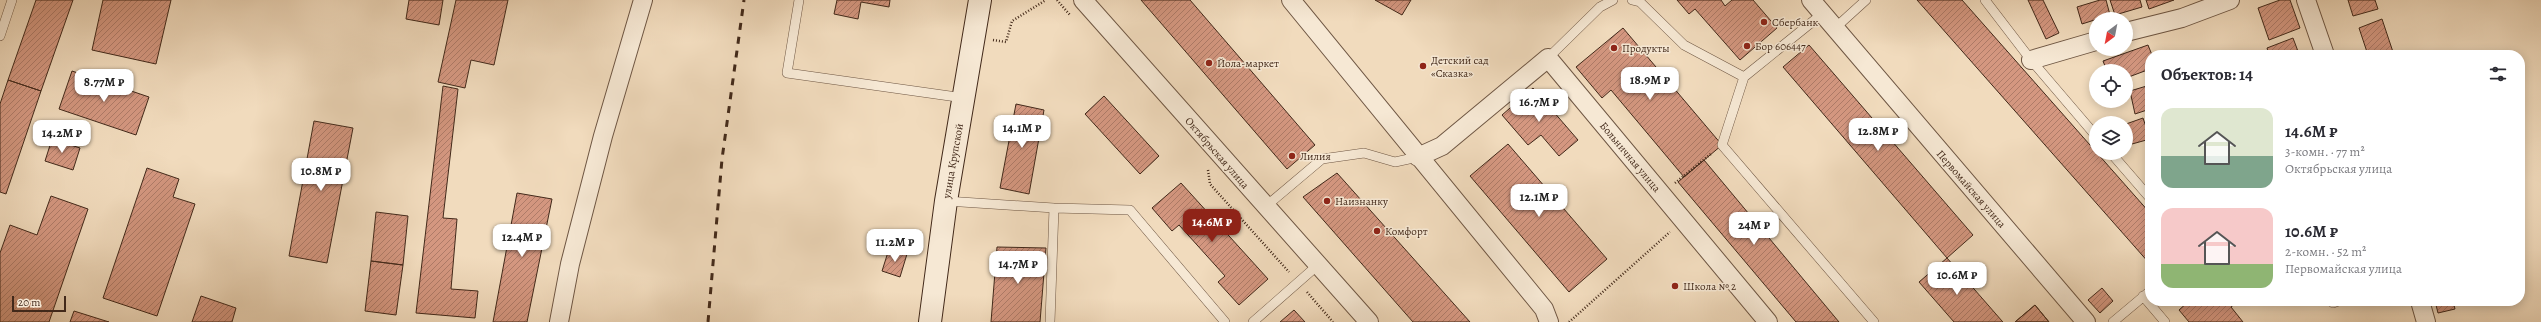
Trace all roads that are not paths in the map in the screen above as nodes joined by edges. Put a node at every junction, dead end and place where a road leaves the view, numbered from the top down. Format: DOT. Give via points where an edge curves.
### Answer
graph roads {
  1 [pos="12,0"];
  2 [pos="642,0"];
  3 [pos="799,0"];
  4 [pos="980,0"];
  5 [pos="1083,0"];
  6 [pos="1291,0"];
  7 [pos="1613,0"];
  8 [pos="1632,0"];
  9 [pos="1866,0"];
  10 [pos="1985,0"];
  11 [pos="2230,0"];
  12 [pos="2306,0"];
  13 [pos="1817,7"];
  14 [pos="1834,29"];
  15 [pos="2133,30"];
  16 [pos="0,36"];
  17 [pos="2089,43"];
  18 [pos="2323,50"];
  19 [pos="1548,58"];
  20 [pos="2031,60"];
  21 [pos="1744,77"];
  22 [pos="964,98"];
  23 [pos="2089,128"];
  24 [pos="1418,157"];
  25 [pos="2117,160"];
  26 [pos="2145,192"];
  27 [pos="946,201"];
  28 [pos="1265,207"];
  29 [pos="1054,208"];
  30 [pos="1319,264"];
  31 [pos="2145,296"];
  32 [pos="2155,306"];
  33 [pos="2421,306"];
  34 [pos="559,322"];
  35 [pos="930,322"];
  36 [pos="1050,322"];
  37 [pos="1225,322"];
  38 [pos="1253,322"];
  39 [pos="1369,322"];
  40 [pos="1550,322"];
  41 [pos="1768,322"];
  42 [pos="1874,322"];
  43 [pos="2086,322"];
  44 [pos="2113,322"];
  45 [pos="2165,322"];
  46 [pos="2426,322"];
  1 -- 16 [label="lane"];
  2 -- 34 [label="street" via="601,143 570,264"];
  3 -- 22 [label="lane" via="787,73"];
  4 -- 22 [label="street, улица Крупской"];
  5 -- 28 [label="street, Октябрьская улица"];
  6 -- 24 [label="street"];
  7 -- 19 [label="lane" via="1600,7"];
  8 -- 21 [label="lane" via="1640,2 1684,45"];
  9 -- 14 [label="lane"];
  10 -- 20 [label="lane"];
  11 -- 15 [label="street" via="2182,18"];
  12 -- 18 [label="street"];
  13 -- 14 [label="street, Первомайская улица"];
  13 -- 21 [label="lane"];
  14 -- 43 [label="street, Первомайская улица"];
  17 -- 20 [label="street"];
  19 -- 24 [label="street" via="1442,146"];
  19 -- 41 [label="street, Больничная улица"];
  20 -- 23 [label="lane"];
  21 -- 42 [label="lane" via="1722,145"];
  22 -- 27 [label="street, улица Крупской"];
  24 -- 28 [label="lane" via="1395,162 1364,153 1322,159"];
  24 -- 40 [label="street" via="1544,309"];
  25 -- 26 [label="lane"];
  27 -- 29 [label="lane"];
  27 -- 35 [label="street, улица Крупской"];
  28 -- 30 [label="street, Октябрьская улица"];
  29 -- 36 [label="lane"];
  29 -- 37 [label="lane" via="1130,210"];
  30 -- 38 [label="lane"];
  30 -- 39 [label="street, Октябрьская улица"];
  31 -- 44 [label="lane"];
  32 -- 45 [label="lane"];
  33 -- 46 [label="street"];
}
